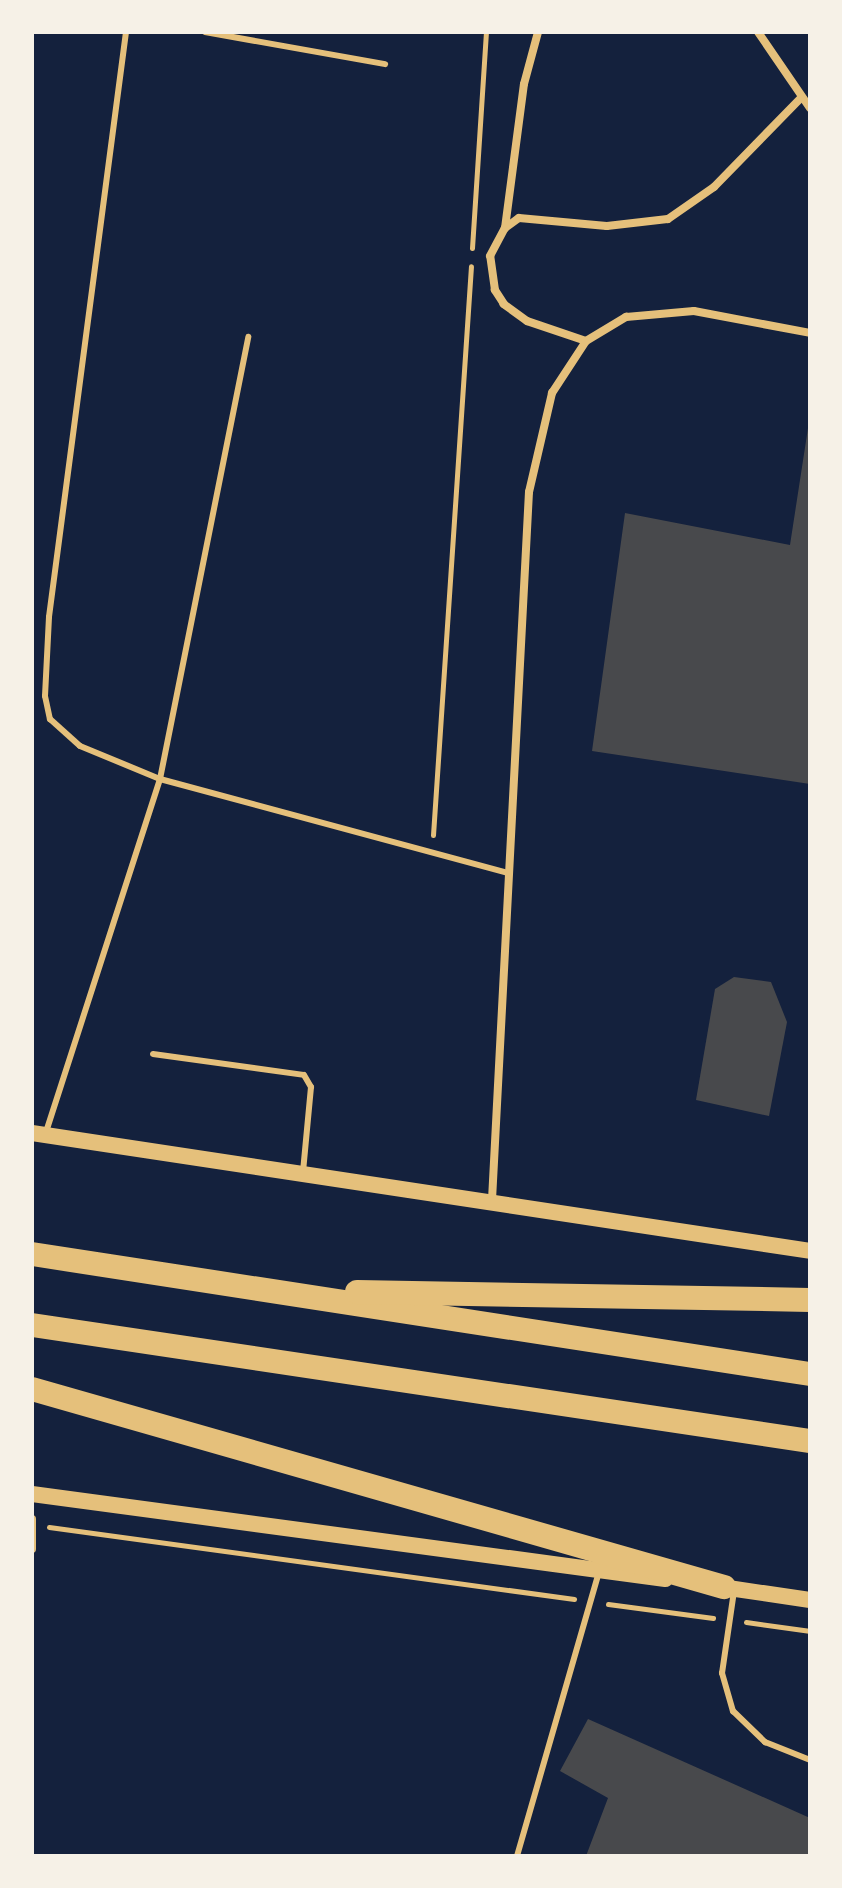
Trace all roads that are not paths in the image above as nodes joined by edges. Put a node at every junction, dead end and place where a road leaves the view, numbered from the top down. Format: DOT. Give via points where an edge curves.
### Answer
graph roads {
  1 [pos="126,32"];
  2 [pos="205,32"];
  3 [pos="538,32"];
  4 [pos="758,32"];
  5 [pos="385,64"];
  6 [pos="801,98"];
  7 [pos="810,108"];
  8 [pos="505,228"];
  9 [pos="810,333"];
  10 [pos="248,337"];
  11 [pos="586,341"];
  12 [pos="160,779"];
  13 [pos="509,873"];
  14 [pos="153,1054"];
  15 [pos="39,1134"];
  16 [pos="303,1172"];
  17 [pos="492,1200"];
  18 [pos="810,1251"];
  19 [pos="32,1254"];
  20 [pos="272,1291"];
  21 [pos="810,1300"];
  22 [pos="32,1325"];
  23 [pos="810,1374"];
  24 [pos="32,1389"];
  25 [pos="810,1441"];
  26 [pos="32,1494"];
  27 [pos="33,1522"];
  28 [pos="32,1549"];
  29 [pos="599,1570"];
  30 [pos="729,1588"];
  31 [pos="810,1600"];
  32 [pos="810,1760"];
  33 [pos="517,1856"];
  1 -- 12 [label="lane" via="49,617 45,696 50,719 65,735 110,761"];
  2 -- 5 [label="lane"];
  3 -- 8 [label="street" via="524,84"];
  4 -- 6 [label="street"];
  6 -- 7 [label="street"];
  6 -- 8 [label="street" via="714,187 668,219 607,226 519,218"];
  8 -- 11 [label="street" via="490,256 495,290 504,304 527,321"];
  9 -- 11 [label="street" via="669,310 626,317"];
  10 -- 12 [label="lane"];
  11 -- 13 [label="street" via="552,393 533,465"];
  12 -- 13 [label="lane"];
  12 -- 15 [label="lane"];
  13 -- 17 [label="street"];
  14 -- 16 [label="lane" via="304,1075 311,1087"];
  15 -- 16 [label="main road"];
  16 -- 17 [label="main road"];
  17 -- 18 [label="main road"];
  19 -- 20 [label="highway"];
  20 -- 21 [label="highway"];
  20 -- 23 [label="highway"];
  22 -- 25 [label="highway"];
  24 -- 30 [label="highway"];
  26 -- 29 [label="main road"];
  27 -- 28 [label="street"];
  29 -- 30 [label="main road"];
  29 -- 33 [label="lane"];
  30 -- 31 [label="main road"];
  30 -- 32 [label="lane" via="722,1673 733,1711 765,1742"];
}
